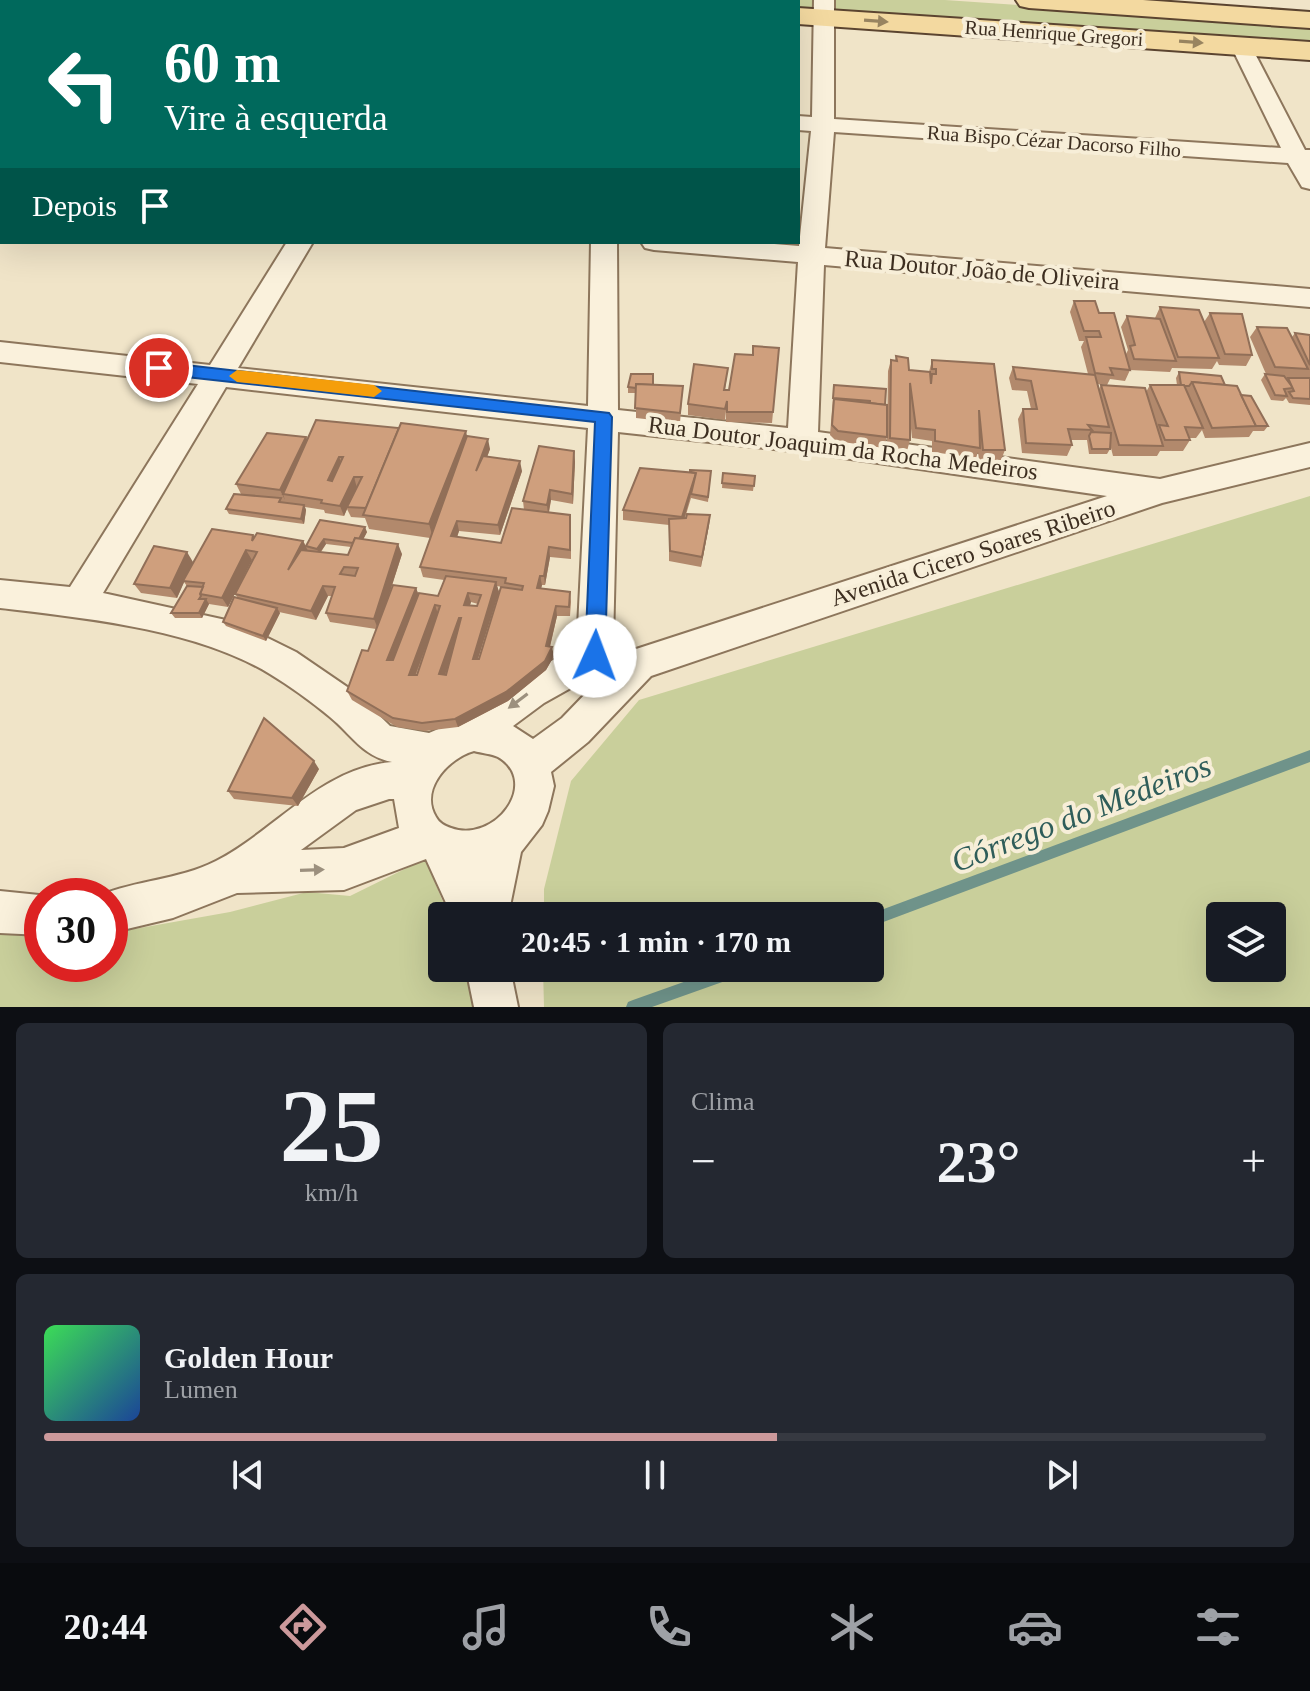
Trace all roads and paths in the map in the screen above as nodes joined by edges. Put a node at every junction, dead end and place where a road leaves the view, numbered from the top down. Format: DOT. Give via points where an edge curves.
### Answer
graph roads {
  1 [pos="1029,0"];
  2 [pos="815,11"];
  3 [pos="1310,20"];
  4 [pos="1241,46"];
  5 [pos="1310,51"];
  6 [pos="810,125"];
  7 [pos="1303,156"];
  8 [pos="1310,182"];
  9 [pos="299,244"];
  10 [pos="604,244"];
  11 [pos="676,244"];
  12 [pos="811,256"];
  13 [pos="1310,298"];
  14 [pos="0,352"];
  15 [pos="222,374"];
  16 [pos="603,417"];
  17 [pos="802,441"];
  18 [pos="1310,455"];
  19 [pos="1160,491"];
  20 [pos="0,594"];
  21 [pos="79,603"];
  22 [pos="595,656"];
  23 [pos="639,664"];
  24 [pos="611,689"];
  25 [pos="474,733"];
  26 [pos="531,764"];
  27 [pos="414,770"];
  28 [pos="503,842"];
  29 [pos="436,844"];
  30 [pos="234,873"];
  31 [pos="466,902"];
  32 [pos="490,902"];
  33 [pos="128,909"];
  34 [pos="0,912"];
  35 [pos="24,913"];
  1 -- 3 [label="main road, Rua Henrique Gregori"];
  2 -- 4 [label="main road, Rua Henrique Gregori, one-way"];
  2 -- 6 [label="street"];
  4 -- 5 [label="main road, Rua Henrique Gregori"];
  4 -- 7 [label="street"];
  6 -- 7 [label="street, Rua Bispo Cézar Dacorso Filho"];
  6 -- 12 [label="street"];
  7 -- 8 [label="street"];
  9 -- 15 [label="street"];
  10 -- 16 [label="street"];
  11 -- 12 [label="street, Rua Doutor João de Oliveira"];
  12 -- 13 [label="street, Rua Doutor João de Oliveira"];
  12 -- 17 [label="street"];
  14 -- 15 [label="street, Rua Doutor Joaquim da Rocha Medeiros"];
  15 -- 16 [label="street, Rua Doutor Joaquim da Rocha Medeiros"];
  15 -- 21 [label="street"];
  16 -- 17 [label="street, Rua Doutor Joaquim da Rocha Medeiros"];
  16 -- 22 [label="street"];
  17 -- 19 [label="street, Rua Doutor Joaquim da Rocha Medeiros"];
  18 -- 19 [label="street, Avenida Cicero Soares Ribeiro"];
  19 -- 23 [label="street, Avenida Cicero Soares Ribeiro"];
  20 -- 21 [label="street"];
  21 -- 27 [label="street" via="223,633 283,663 343,705"];
  22 -- 23 [label="street"];
  22 -- 24 [label="street"];
  22 -- 25 [label="street, one-way" via="531,691"];
  23 -- 24 [label="street"];
  24 -- 26 [label="street" via="575,730"];
  25 -- 26 [label="street" via="513,743"];
  25 -- 27 [label="street" via="453,740"];
  26 -- 28 [label="street" via="536,783 533,803"];
  27 -- 29 [label="street" via="415,822"];
  27 -- 30 [label="street" via="361,788 320,811"];
  28 -- 29 [label="street" via="466,853"];
  28 -- 32 [label="street"];
  30 -- 29 [label="street, one-way" via="344,869"];
  29 -- 31 [label="street"];
  30 -- 33 [label="street"];
  34 -- 35 [label="street"];
}
